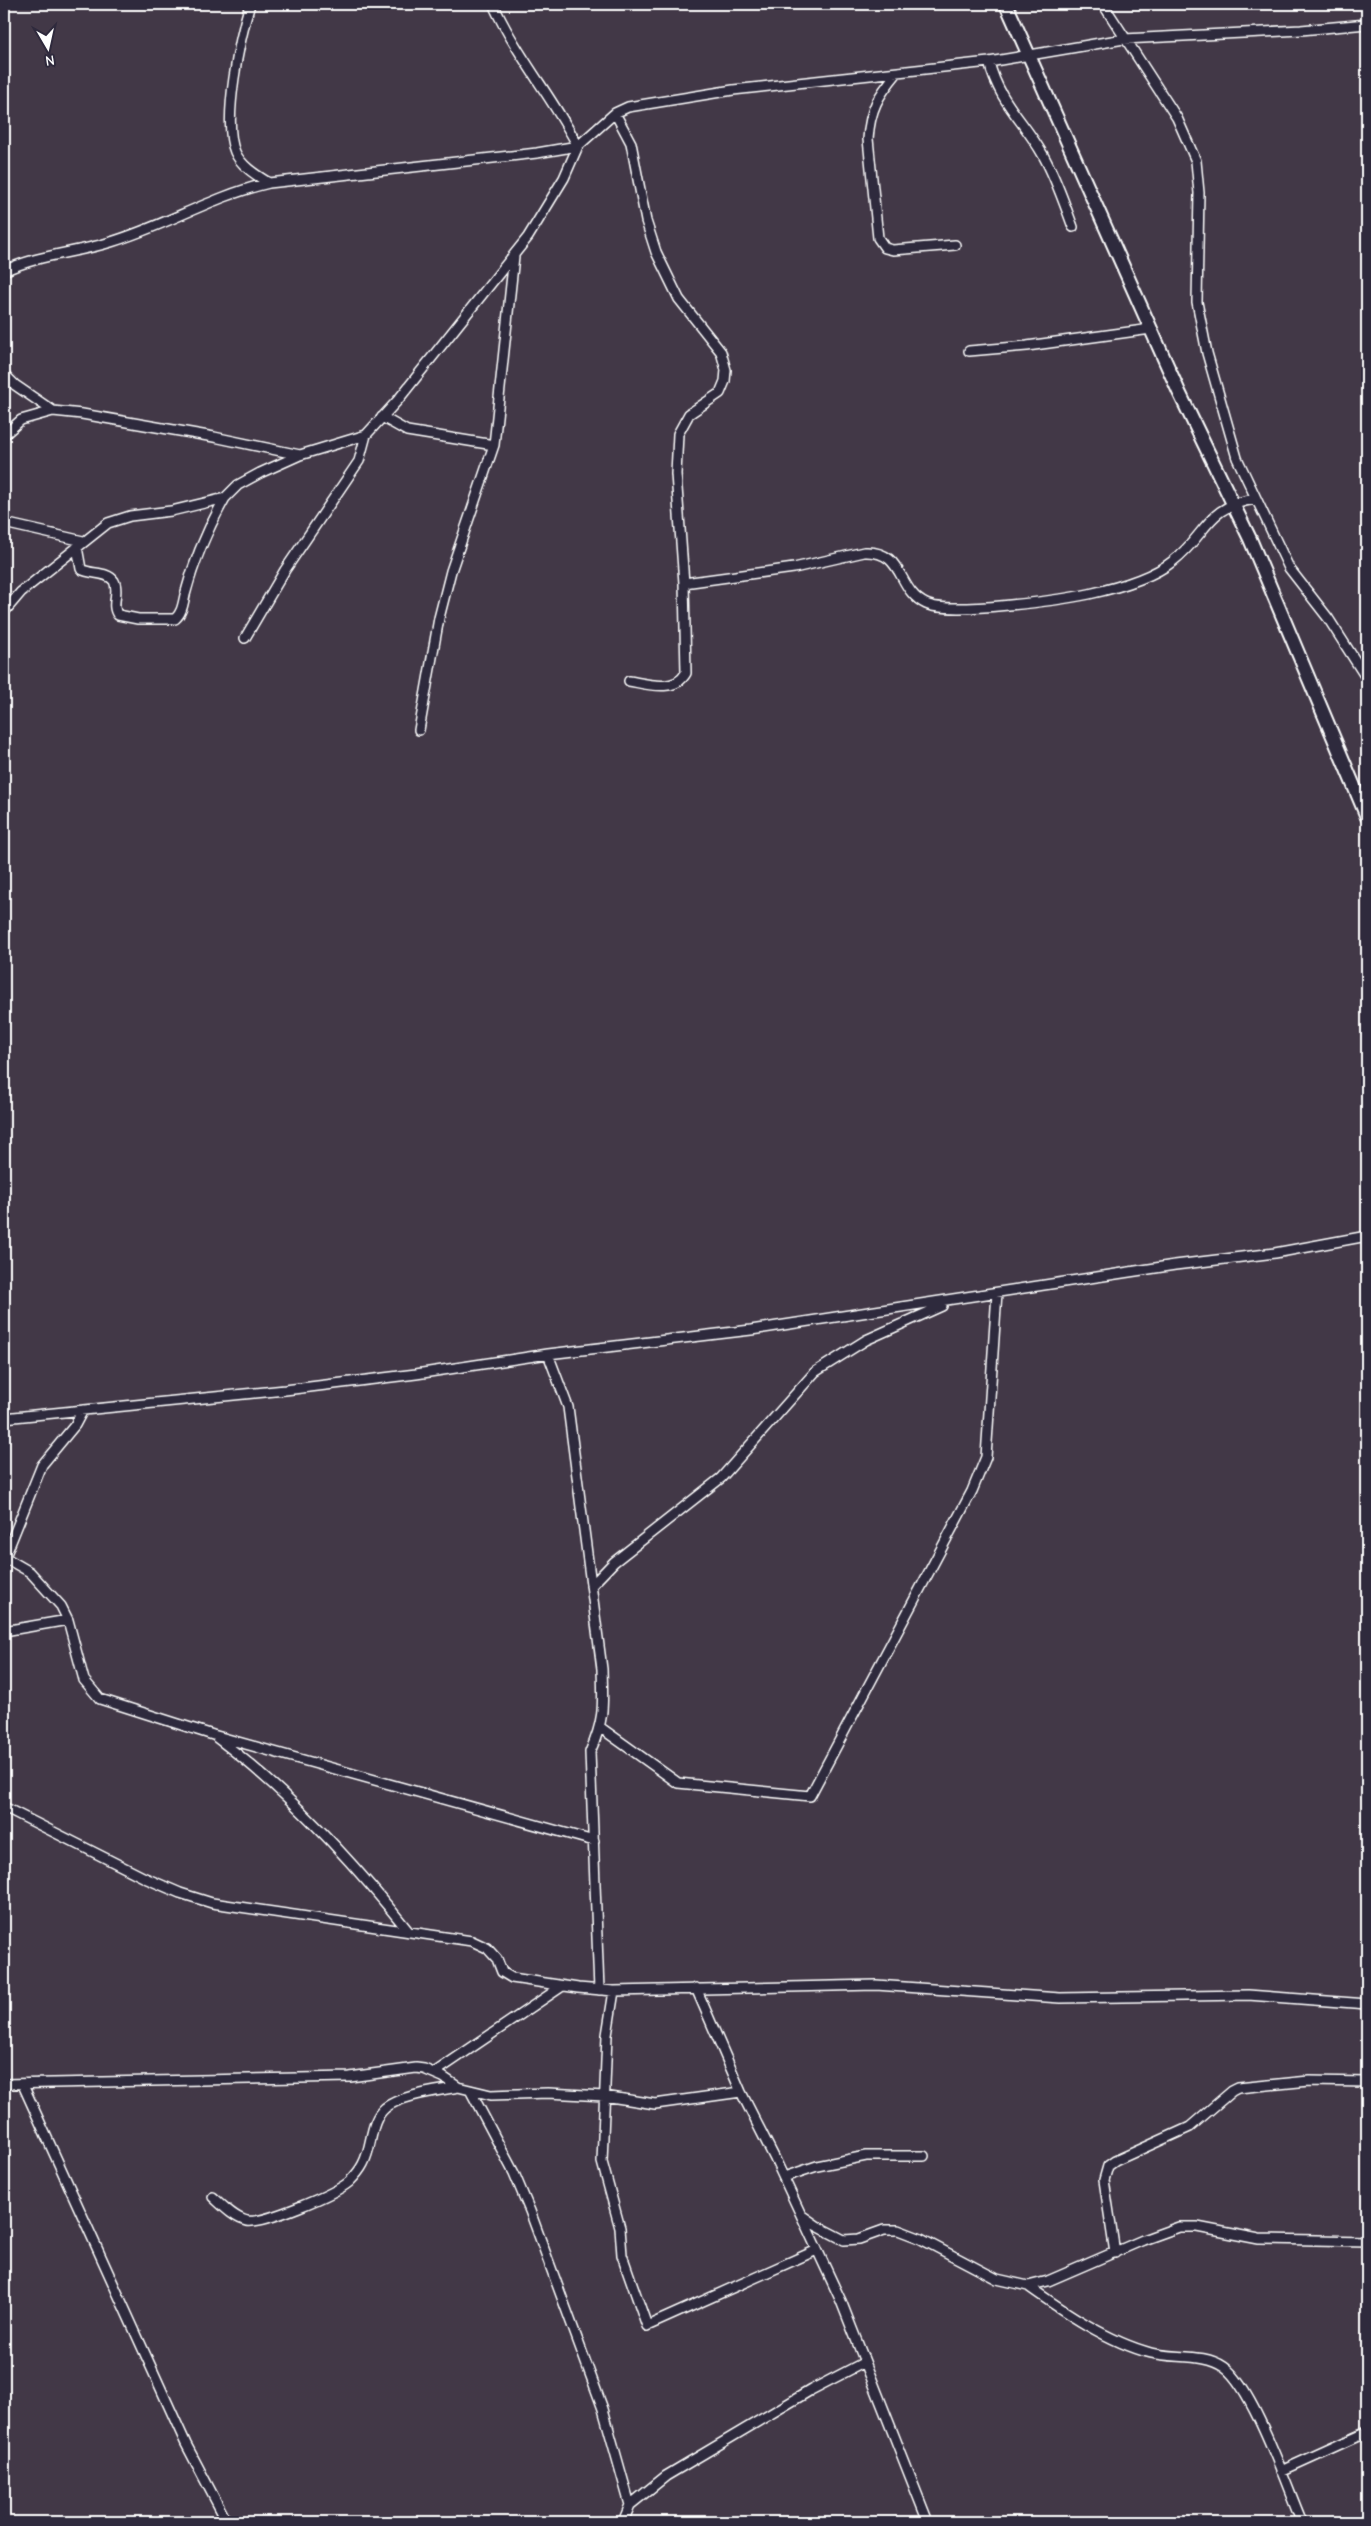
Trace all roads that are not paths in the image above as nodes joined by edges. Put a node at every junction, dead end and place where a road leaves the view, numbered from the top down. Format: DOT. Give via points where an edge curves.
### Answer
graph roads {
  1 [pos="250,4"];
  2 [pos="493,4"];
  3 [pos="1006,4"];
  4 [pos="1102,4"];
  5 [pos="1367,24"];
  6 [pos="1124,40"];
  7 [pos="1028,55"];
  8 [pos="989,62"];
  9 [pos="897,73"];
  10 [pos="616,112"];
  11 [pos="578,146"];
  12 [pos="269,183"];
  13 [pos="1073,227"];
  14 [pos="955,245"];
  15 [pos="514,256"];
  16 [pos="4,271"];
  17 [pos="1151,329"];
  18 [pos="969,351"];
  19 [pos="4,374"];
  20 [pos="53,411"];
  21 [pos="382,417"];
  22 [pos="4,435"];
  23 [pos="366,435"];
  24 [pos="494,445"];
  25 [pos="300,456"];
  26 [pos="225,498"];
  27 [pos="1256,499"];
  28 [pos="1233,504"];
  29 [pos="4,523"];
  30 [pos="80,544"];
  31 [pos="684,583"];
  32 [pos="4,612"];
  33 [pos="245,638"];
  34 [pos="1367,678"];
  35 [pos="629,681"];
  36 [pos="419,730"];
  37 [pos="1367,817"];
  38 [pos="1367,1236"];
  39 [pos="998,1293"];
  40 [pos="955,1300"];
  41 [pos="548,1354"];
  42 [pos="83,1410"];
  43 [pos="4,1418"];
  44 [pos="4,1558"];
  45 [pos="591,1586"];
  46 [pos="68,1620"];
  47 [pos="4,1631"];
  48 [pos="601,1728"];
  49 [pos="213,1735"];
  50 [pos="4,1807"];
  51 [pos="594,1841"];
  52 [pos="410,1932"];
  53 [pos="561,1987"];
  54 [pos="696,1988"];
  55 [pos="598,1990"];
  56 [pos="614,1991"];
  57 [pos="1367,2004"];
  58 [pos="434,2073"];
  59 [pos="1367,2082"];
  60 [pos="4,2084"];
  61 [pos="24,2085"];
  62 [pos="458,2087"];
  63 [pos="470,2090"];
  64 [pos="741,2092"];
  65 [pos="604,2096"];
  66 [pos="924,2156"];
  67 [pos="784,2177"];
  68 [pos="213,2197"];
  69 [pos="801,2214"];
  70 [pos="1367,2241"];
  71 [pos="818,2250"];
  72 [pos="1115,2253"];
  73 [pos="1028,2286"];
  74 [pos="865,2362"];
  75 [pos="1367,2432"];
  76 [pos="1281,2472"];
  77 [pos="630,2505"];
  78 [pos="227,2522"];
  79 [pos="623,2522"];
  80 [pos="928,2522"];
  81 [pos="1302,2522"];
  1 -- 12 [label="street" via="231,107 231,141 240,161"];
  2 -- 11 [label="street"];
  3 -- 7 [label="street"];
  4 -- 6 [label="street"];
  5 -- 6 [label="street"];
  6 -- 7 [label="street"];
  6 -- 27 [label="street" via="1176,118 1196,162 1199,194 1197,302 1201,328 1228,432"];
  7 -- 8 [label="street"];
  7 -- 17 [label="street"];
  8 -- 9 [label="street"];
  8 -- 13 [label="street" via="1002,98 1047,162"];
  9 -- 10 [label="street" via="679,98"];
  9 -- 14 [label="street" via="875,102 869,124 869,156 878,238 881,245 889,249"];
  10 -- 11 [label="street"];
  10 -- 31 [label="street" via="631,143 646,221 656,252 679,299 721,352 726,370 720,393 689,414 678,434 676,474"];
  11 -- 12 [label="street"];
  11 -- 15 [label="street" via="543,214"];
  12 -- 16 [label="street" via="227,194 110,243 20,264"];
  15 -- 21 [label="street"];
  15 -- 24 [label="street"];
  17 -- 18 [label="street"];
  17 -- 28 [label="street"];
  19 -- 20 [label="street" via="22,391"];
  20 -- 22 [label="street" via="21,420"];
  20 -- 25 [label="street" via="205,435"];
  21 -- 23 [label="street"];
  21 -- 24 [label="street" via="407,431"];
  23 -- 25 [label="street"];
  23 -- 33 [label="street" via="359,461 285,570"];
  24 -- 36 [label="street" via="451,571"];
  25 -- 26 [label="street" via="238,485"];
  26 -- 30 [label="street" via="171,512 118,518"];
  26 -- 30 [label="street" via="207,529 190,572 180,612 174,619 118,616 114,608 116,588 113,580 81,570"];
  27 -- 28 [label="street"];
  27 -- 34 [label="street" via="1289,568 1328,618"];
  28 -- 31 [label="street" via="1223,508 1182,553 1163,567 1090,594 1059,599 966,607 930,606 913,594 891,559 876,551 779,571"];
  28 -- 37 [label="street"];
  29 -- 30 [label="street"];
  30 -- 32 [label="street" via="21,592"];
  31 -- 35 [label="street" via="688,663 684,678 666,686"];
  38 -- 39 [label="street" via="1275,1253"];
  39 -- 40 [label="street"];
  39 -- 48 [label="street" via="986,1457 972,1491 810,1796 678,1783"];
  40 -- 41 [label="street" via="751,1330"];
  40 -- 45 [label="street" via="866,1340 815,1372 721,1478 614,1562"];
  41 -- 42 [label="street" via="416,1374"];
  41 -- 45 [label="street" via="568,1407"];
  42 -- 43 [label="street"];
  42 -- 44 [label="street" via="75,1426 42,1465"];
  44 -- 46 [label="street" via="30,1572 50,1592"];
  45 -- 48 [label="street" via="602,1668"];
  46 -- 47 [label="street"];
  46 -- 49 [label="street" via="84,1680 100,1699"];
  48 -- 51 [label="street" via="590,1752"];
  49 -- 51 [label="street"];
  49 -- 52 [label="street" via="253,1765 369,1882"];
  50 -- 52 [label="street" via="145,1878 188,1896 263,1912"];
  51 -- 55 [label="street"];
  52 -- 53 [label="street" via="481,1944 497,1959 502,1972 512,1978"];
  53 -- 55 [label="street"];
  53 -- 58 [label="street"];
  54 -- 56 [label="street"];
  54 -- 57 [label="street" via="876,1985 1060,1998 1248,1995"];
  54 -- 64 [label="street"];
  55 -- 56 [label="street"];
  56 -- 65 [label="street" via="608,2020 608,2071"];
  58 -- 61 [label="street" via="416,2068 350,2077"];
  58 -- 62 [label="street"];
  59 -- 72 [label="street" via="1309,2080 1238,2088 1190,2127 1115,2161 1108,2166 1104,2180"];
  60 -- 61 [label="street"];
  61 -- 78 [label="street" via="186,2444"];
  62 -- 63 [label="street"];
  62 -- 68 [label="street" via="396,2101 385,2108 375,2124 359,2170 349,2182 314,2201 254,2222 238,2217"];
  63 -- 65 [label="street" via="491,2095 548,2093"];
  63 -- 77 [label="street" via="514,2173 530,2211 606,2418"];
  64 -- 65 [label="street" via="654,2104"];
  64 -- 67 [label="street"];
  65 -- 71 [label="street" via="602,2162 620,2228 622,2255 647,2326"];
  66 -- 67 [label="street" via="866,2156"];
  67 -- 69 [label="street"];
  69 -- 71 [label="street"];
  69 -- 73 [label="street" via="844,2240 859,2239 884,2230 898,2230 920,2238 997,2279"];
  70 -- 72 [label="street" via="1259,2239 1197,2227 1178,2227"];
  71 -- 74 [label="street"];
  72 -- 73 [label="street"];
  73 -- 76 [label="street" via="1067,2314 1123,2343 1152,2353 1212,2360 1224,2367 1246,2394"];
  74 -- 77 [label="street" via="811,2390 666,2476"];
  74 -- 80 [label="street"];
  75 -- 76 [label="street"];
  76 -- 81 [label="street"];
  77 -- 79 [label="street"];
}
